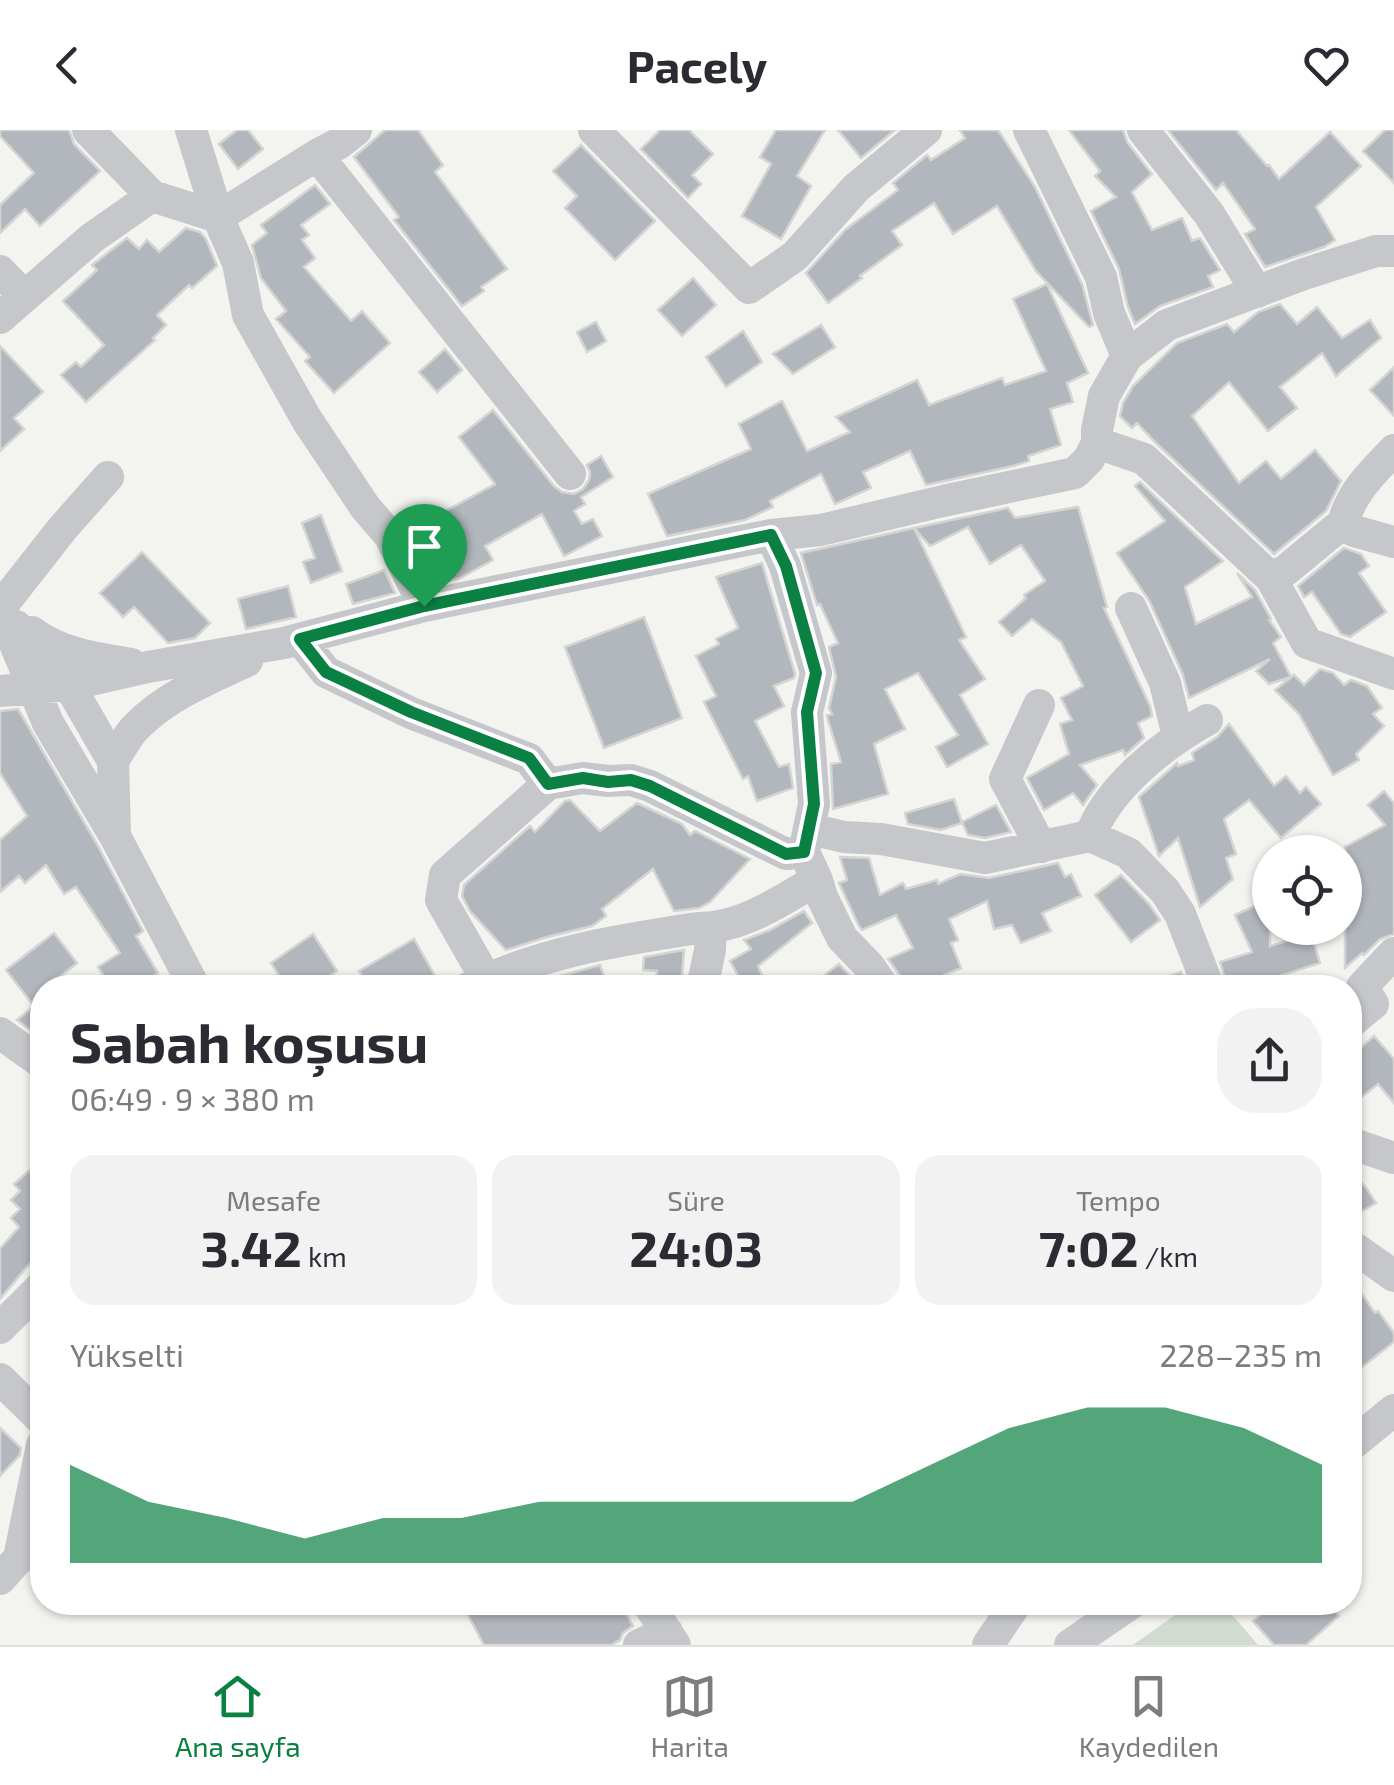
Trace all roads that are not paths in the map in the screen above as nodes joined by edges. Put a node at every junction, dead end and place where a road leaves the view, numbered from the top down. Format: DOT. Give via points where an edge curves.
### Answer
graph roads {
  1 [pos="88,130"];
  2 [pos="191,130"];
  3 [pos="356,130"];
  4 [pos="594,130"];
  5 [pos="926,130"];
  6 [pos="1029,130"];
  7 [pos="1143,130"];
  8 [pos="317,154"];
  9 [pos="152,196"];
  10 [pos="218,217"];
  11 [pos="1394,252"];
  12 [pos="0,271"];
  13 [pos="1257,292"];
  14 [pos="12,307"];
  15 [pos="1128,356"];
  16 [pos="1097,443"];
  17 [pos="1394,450"];
  18 [pos="570,474"];
  19 [pos="108,476"];
  20 [pos="1343,523"];
  21 [pos="771,535"];
  22 [pos="1394,542"];
  23 [pos="1271,578"];
  24 [pos="424,606"];
  25 [pos="0,608"];
  26 [pos="1131,608"];
  27 [pos="292,641"];
  28 [pos="148,667"];
  29 [pos="1394,674"];
  30 [pos="69,685"];
  31 [pos="16,689"];
  32 [pos="1039,705"];
  33 [pos="114,761"];
  34 [pos="548,784"];
  35 [pos="115,836"];
  36 [pos="1090,836"];
  37 [pos="1041,847"];
  38 [pos="810,853"];
  39 [pos="711,928"];
  40 [pos="1394,954"];
  41 [pos="189,975"];
  42 [pos="474,975"];
  43 [pos="497,975"];
  44 [pos="705,975"];
  45 [pos="875,975"];
  46 [pos="1204,975"];
  47 [pos="1372,1012"];
  48 [pos="0,1032"];
  49 [pos="30,1055"];
  50 [pos="1362,1147"];
  51 [pos="1394,1158"];
  52 [pos="1362,1254"];
  53 [pos="1394,1276"];
  54 [pos="30,1298"];
  55 [pos="0,1328"];
  56 [pos="0,1379"];
  57 [pos="30,1408"];
  58 [pos="1394,1410"];
  59 [pos="1362,1436"];
  60 [pos="30,1504"];
  61 [pos="0,1578"];
  62 [pos="651,1615"];
  63 [pos="1008,1615"];
  64 [pos="1115,1615"];
  65 [pos="660,1641"];
  66 [pos="988,1645"];
  67 [pos="1070,1645"];
  1 -- 9 [label="street"];
  2 -- 10 [label="street"];
  3 -- 8 [label="street"];
  4 -- 5 [label="street" via="749,288 795,256 856,188"];
  6 -- 15 [label="street" via="1101,276 1108,313"];
  7 -- 13 [label="street" via="1209,214"];
  8 -- 10 [label="street"];
  8 -- 18 [label="street"];
  9 -- 10 [label="street"];
  9 -- 14 [label="street"];
  10 -- 24 [label="street" via="238,263 248,315 307,420 390,536"];
  11 -- 13 [label="street" via="1376,252"];
  12 -- 14 [label="street"];
  13 -- 15 [label="street" via="1167,325"];
  15 -- 16 [label="street" via="1104,396"];
  16 -- 21 [label="street" via="1075,474"];
  16 -- 23 [label="street" via="1144,459"];
  17 -- 20 [label="street" via="1359,486"];
  19 -- 25 [label="street"];
  20 -- 22 [label="street"];
  20 -- 23 [label="street"];
  21 -- 24 [label="street"];
  21 -- 38 [label="street" via="816,673 807,712 814,804"];
  23 -- 29 [label="street" via="1308,643"];
  24 -- 27 [label="street"];
  25 -- 28 [label="street" via="57,648"];
  25 -- 30 [label="street"];
  25 -- 31 [label="street"];
  26 -- 36 [label="street" via="1193,728 1123,785"];
  27 -- 28 [label="street"];
  27 -- 33 [label="street" via="186,690 134,728"];
  27 -- 34 [label="street" via="326,672 529,758"];
  28 -- 30 [label="street"];
  30 -- 31 [label="street"];
  30 -- 33 [label="street"];
  31 -- 35 [label="street" via="48,723"];
  32 -- 37 [label="street" via="1005,779"];
  33 -- 35 [label="street"];
  34 -- 38 [label="street" via="631,780 786,854"];
  34 -- 42 [label="street" via="445,875 441,900"];
  35 -- 41 [label="street"];
  36 -- 37 [label="street"];
  36 -- 46 [label="street" via="1128,853 1165,891"];
  37 -- 38 [label="street" via="984,858 844,837"];
  38 -- 39 [label="street" via="754,916"];
  38 -- 45 [label="street" via="842,938"];
  39 -- 43 [label="street" via="604,943"];
  39 -- 44 [label="street"];
  40 -- 47 [label="street" via="1362,986"];
  48 -- 49 [label="street"];
  50 -- 51 [label="street"];
  52 -- 53 [label="street"];
  54 -- 55 [label="street"];
  56 -- 57 [label="street"];
  58 -- 59 [label="street"];
  60 -- 61 [label="street" via="19,1558"];
  62 -- 65 [label="street"];
  63 -- 66 [label="street"];
  64 -- 67 [label="street"];
}
